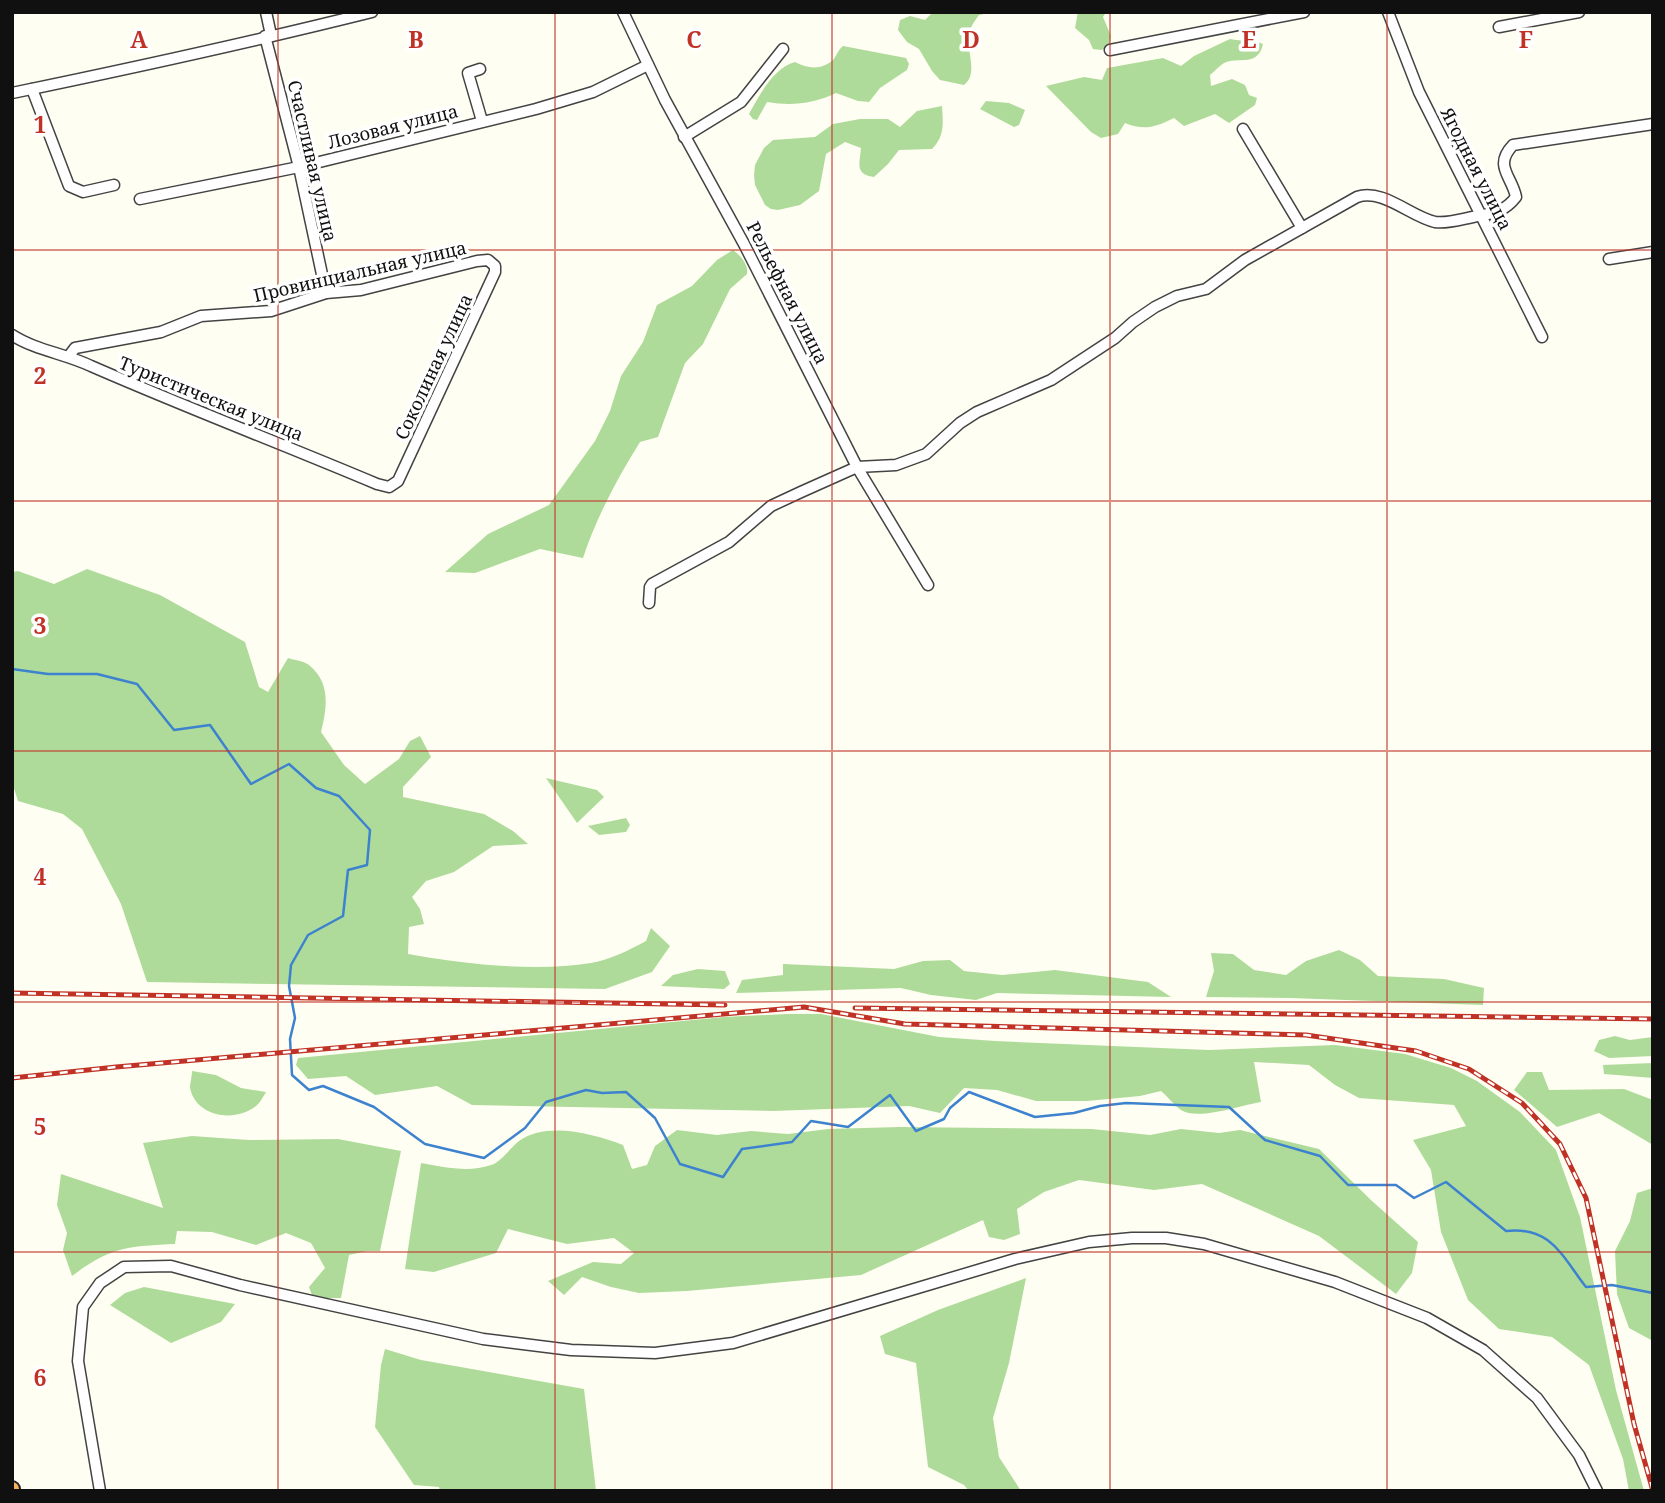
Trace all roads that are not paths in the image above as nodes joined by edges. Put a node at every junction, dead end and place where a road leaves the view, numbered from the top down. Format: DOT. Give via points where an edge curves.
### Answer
graph roads {
  1 [pos="266,12"];
  2 [pos="372,12"];
  3 [pos="623,12"];
  4 [pos="1304,12"];
  5 [pos="1388,12"];
  6 [pos="1579,12"];
  7 [pos="1499,27"];
  8 [pos="268,36"];
  9 [pos="783,49"];
  10 [pos="1110,50"];
  11 [pos="648,65"];
  12 [pos="480,69"];
  13 [pos="32,89"];
  14 [pos="12,93"];
  15 [pos="482,121"];
  16 [pos="1653,124"];
  17 [pos="1243,129"];
  18 [pos="684,136"];
  19 [pos="299,167"];
  20 [pos="114,186"];
  21 [pos="140,199"];
  22 [pos="1482,215"];
  23 [pos="1301,228"];
  24 [pos="1653,252"];
  25 [pos="1609,259"];
  26 [pos="495,266"];
  27 [pos="326,293"];
  28 [pos="12,335"];
  29 [pos="1542,337"];
  30 [pos="69,356"];
  31 [pos="857,467"];
  32 [pos="398,481"];
  33 [pos="928,584"];
  34 [pos="649,603"];
  35 [pos="100,1491"];
  36 [pos="1597,1491"];
  1 -- 8 [label="street, Счастливая улица"];
  2 -- 8 [label="street"];
  3 -- 11 [label="street, Рельефная улица"];
  4 -- 10 [label="street"];
  5 -- 22 [label="street, Ягодная улица" via="1419,92"];
  6 -- 7 [label="street"];
  8 -- 13 [label="street"];
  8 -- 19 [label="street, Счастливая улица"];
  9 -- 18 [label="street" via="741,102"];
  11 -- 15 [label="street, Лозовая улица" via="583,96"];
  11 -- 18 [label="street, Рельефная улица"];
  12 -- 15 [label="street" via="468,73"];
  13 -- 14 [label="street"];
  13 -- 20 [label="street" via="69,186 83,192"];
  15 -- 19 [label="street, Лозовая улица"];
  16 -- 22 [label="street" via="1513,145 1503,163 1516,197 1504,210"];
  17 -- 23 [label="street"];
  18 -- 31 [label="street, Рельефная улица"];
  19 -- 21 [label="street, Лозовая улица"];
  19 -- 27 [label="street, Счастливая улица"];
  22 -- 23 [label="street" via="1433,222 1403,206 1363,195"];
  22 -- 29 [label="street, Ягодная улица"];
  23 -- 31 [label="street" via="1206,289 1155,307 1051,380 977,412 926,454 896,464"];
  24 -- 25 [label="street"];
  26 -- 27 [label="street, Провинциальная улица" via="488,260 477,261"];
  26 -- 32 [label="street, Соколиная улица"];
  27 -- 30 [label="street, Провинциальная улица" via="271,311 201,316 161,332 75,348"];
  28 -- 30 [label="street, Туристическая улица"];
  30 -- 32 [label="street, Туристическая улица" via="377,484 389,487"];
  31 -- 33 [label="street, Рельефная улица"];
  31 -- 34 [label="street" via="771,506 729,542 652,584"];
  35 -- 36 [label="street" via="78,1361 83,1307 100,1283 124,1268 171,1266 483,1339 571,1350 655,1353 733,1343 1015,1259 1089,1242 1166,1238 1204,1244 1335,1282 1427,1318 1483,1350 1538,1398 1579,1455"];
}
